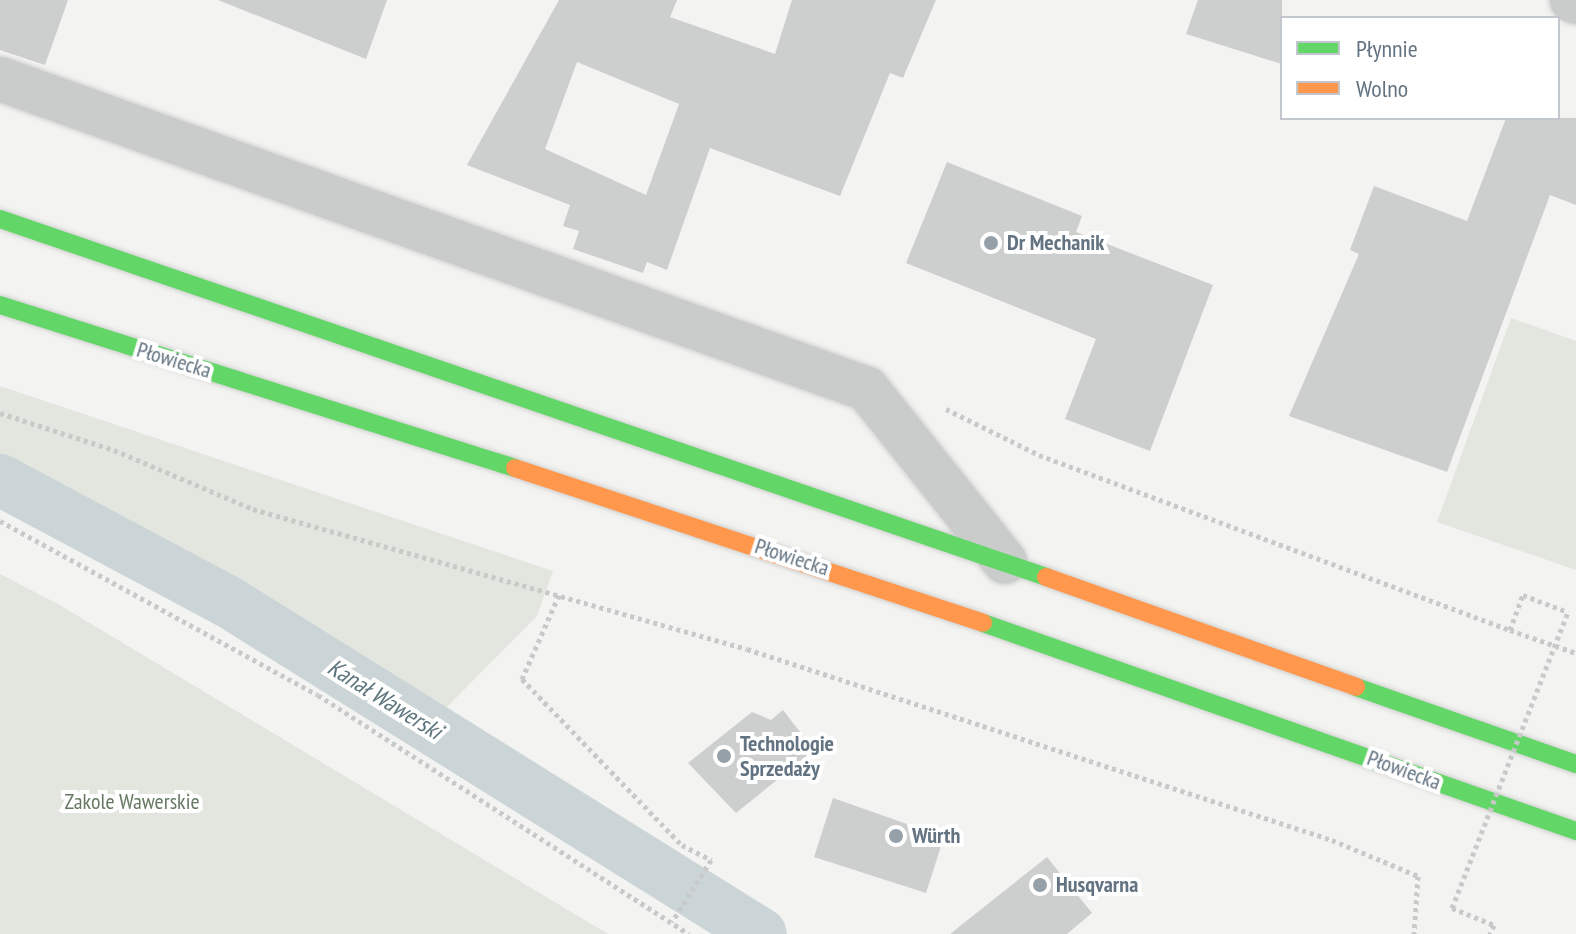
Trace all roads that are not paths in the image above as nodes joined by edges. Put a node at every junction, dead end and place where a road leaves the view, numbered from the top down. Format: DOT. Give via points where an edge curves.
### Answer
graph roads {
  1 [pos="0,79"];
  2 [pos="0,219"];
  3 [pos="0,305"];
  4 [pos="1005,562"];
  5 [pos="1576,764"];
  6 [pos="1576,831"];
  1 -- 4 [label="street" via="867,389"];
  2 -- 4 [label="main road"];
  3 -- 6 [label="main road, Płowiecka" via="800,559"];
  4 -- 5 [label="main road"];
}
